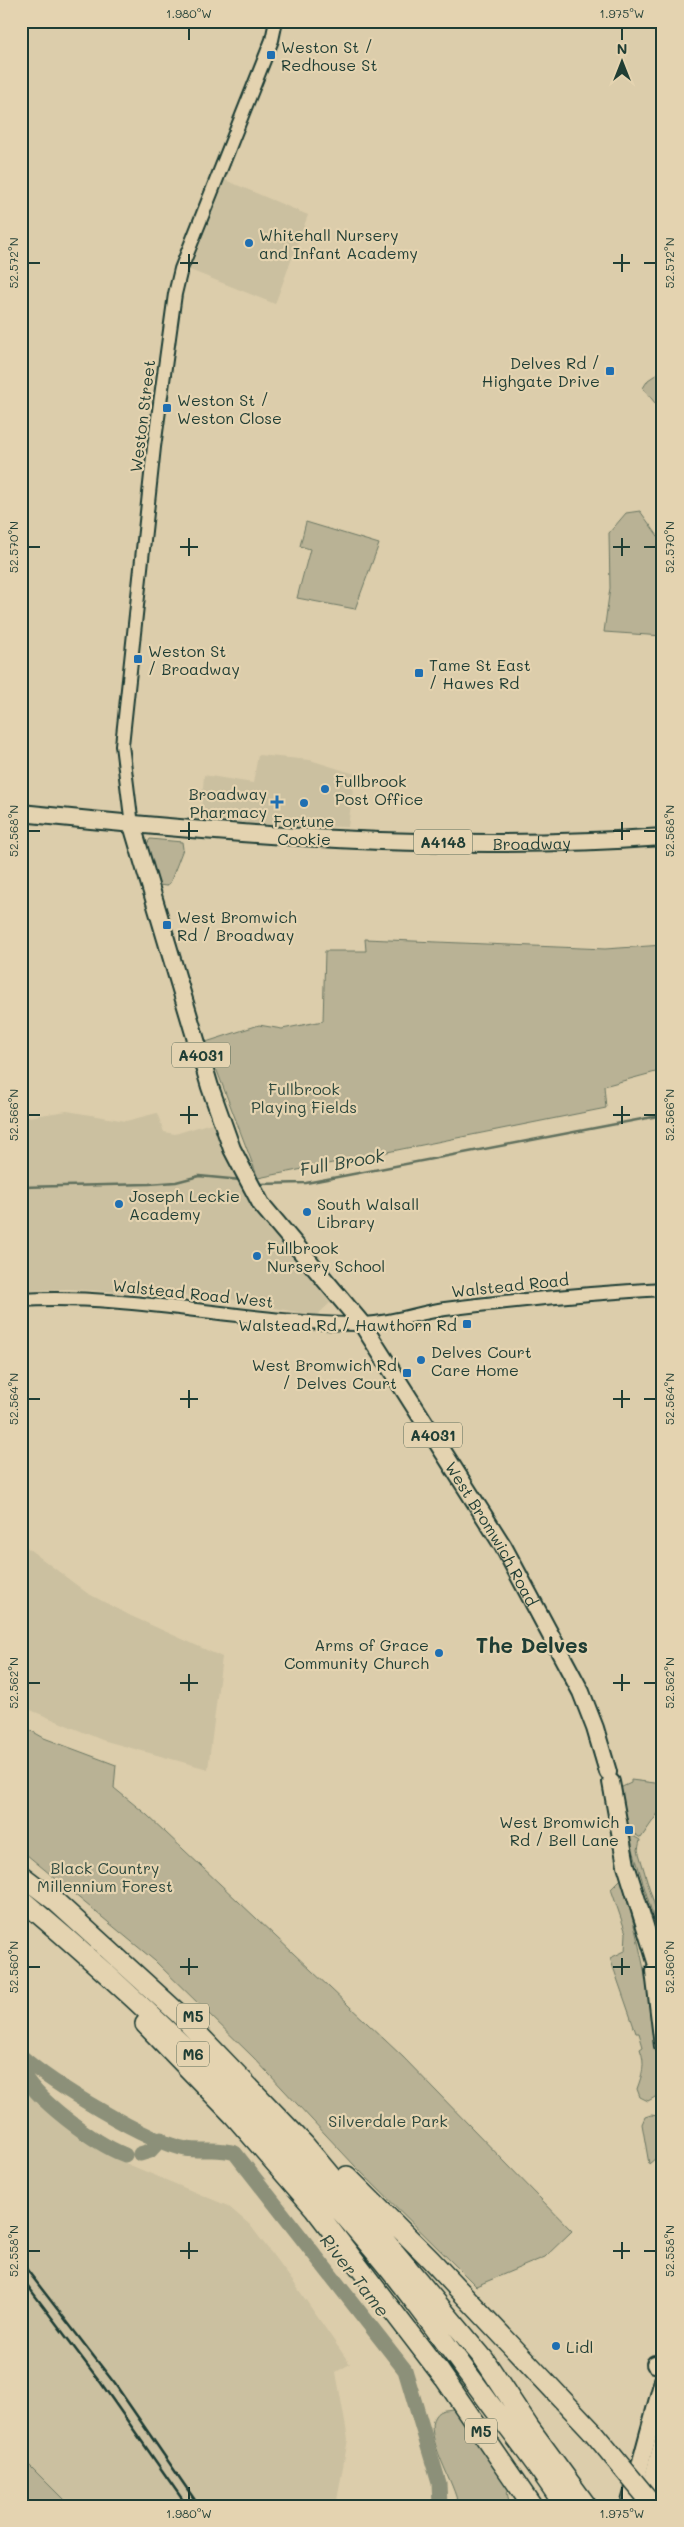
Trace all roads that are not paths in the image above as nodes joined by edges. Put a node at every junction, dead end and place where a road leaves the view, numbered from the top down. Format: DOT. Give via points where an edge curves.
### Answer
graph roads {
  1 [pos="276,24"];
  2 [pos="21,813"];
  3 [pos="132,825"];
  4 [pos="663,837"];
  5 [pos="663,1289"];
  6 [pos="21,1300"];
  7 [pos="362,1324"];
  8 [pos="21,1865"];
  9 [pos="21,1875"];
  10 [pos="21,1899"];
  11 [pos="46,1919"];
  12 [pos="652,1952"];
  13 [pos="663,1984"];
  14 [pos="663,2046"];
  15 [pos="318,2186"];
  16 [pos="444,2378"];
  17 [pos="663,2380"];
  18 [pos="663,2441"];
  19 [pos="547,2464"];
  20 [pos="532,2506"];
  21 [pos="564,2506"];
  22 [pos="586,2506"];
  23 [pos="629,2506"];
  24 [pos="645,2506"];
  25 [pos="654,2506"];
  1 -- 3 [label="street, Weston Street" via="223,168 181,269 175,294 154,447 122,745"];
  2 -- 3 [label="main road, A4148"];
  3 -- 4 [label="main road, Broadway / A4148" via="257,836 396,842 564,842"];
  3 -- 7 [label="main road, West Bromwich Road / A4031" via="210,1087 232,1149 261,1204"];
  5 -- 7 [label="street, Walstead Road" via="516,1300"];
  6 -- 7 [label="street, Walstead Road West" via="125,1302 319,1323"];
  7 -- 12 [label="main road, West Bromwich Road / A4031" via="503,1546 581,1692 610,1777 626,1865"];
  8 -- 25 [label="highway, M5, bridge" via="63,1897 172,1995 430,2259 592,2431"];
  9 -- 19 [label="highway, M6" via="55,1901 179,2014 305,2145 484,2359 534,2433"];
  10 -- 11 [label="highway, M6"];
  11 -- 15 [label="highway, M6" via="160,2021"];
  11 -- 16 [label="highway, M5" via="234,2116 314,2208"];
  12 -- 13 [label="main road, West Bromwich Road / A4031"];
  12 -- 14 [label="main road, West Bromwich Road / A4031"];
  15 -- 16 [label="highway, M5"];
  15 -- 19 [label="highway, M6"];
  16 -- 20 [label="highway, M5"];
  17 -- 23 [label="main road"];
  18 -- 24 [label="main road"];
  19 -- 21 [label="highway, M6"];
  19 -- 22 [label="highway, M6"];
}
